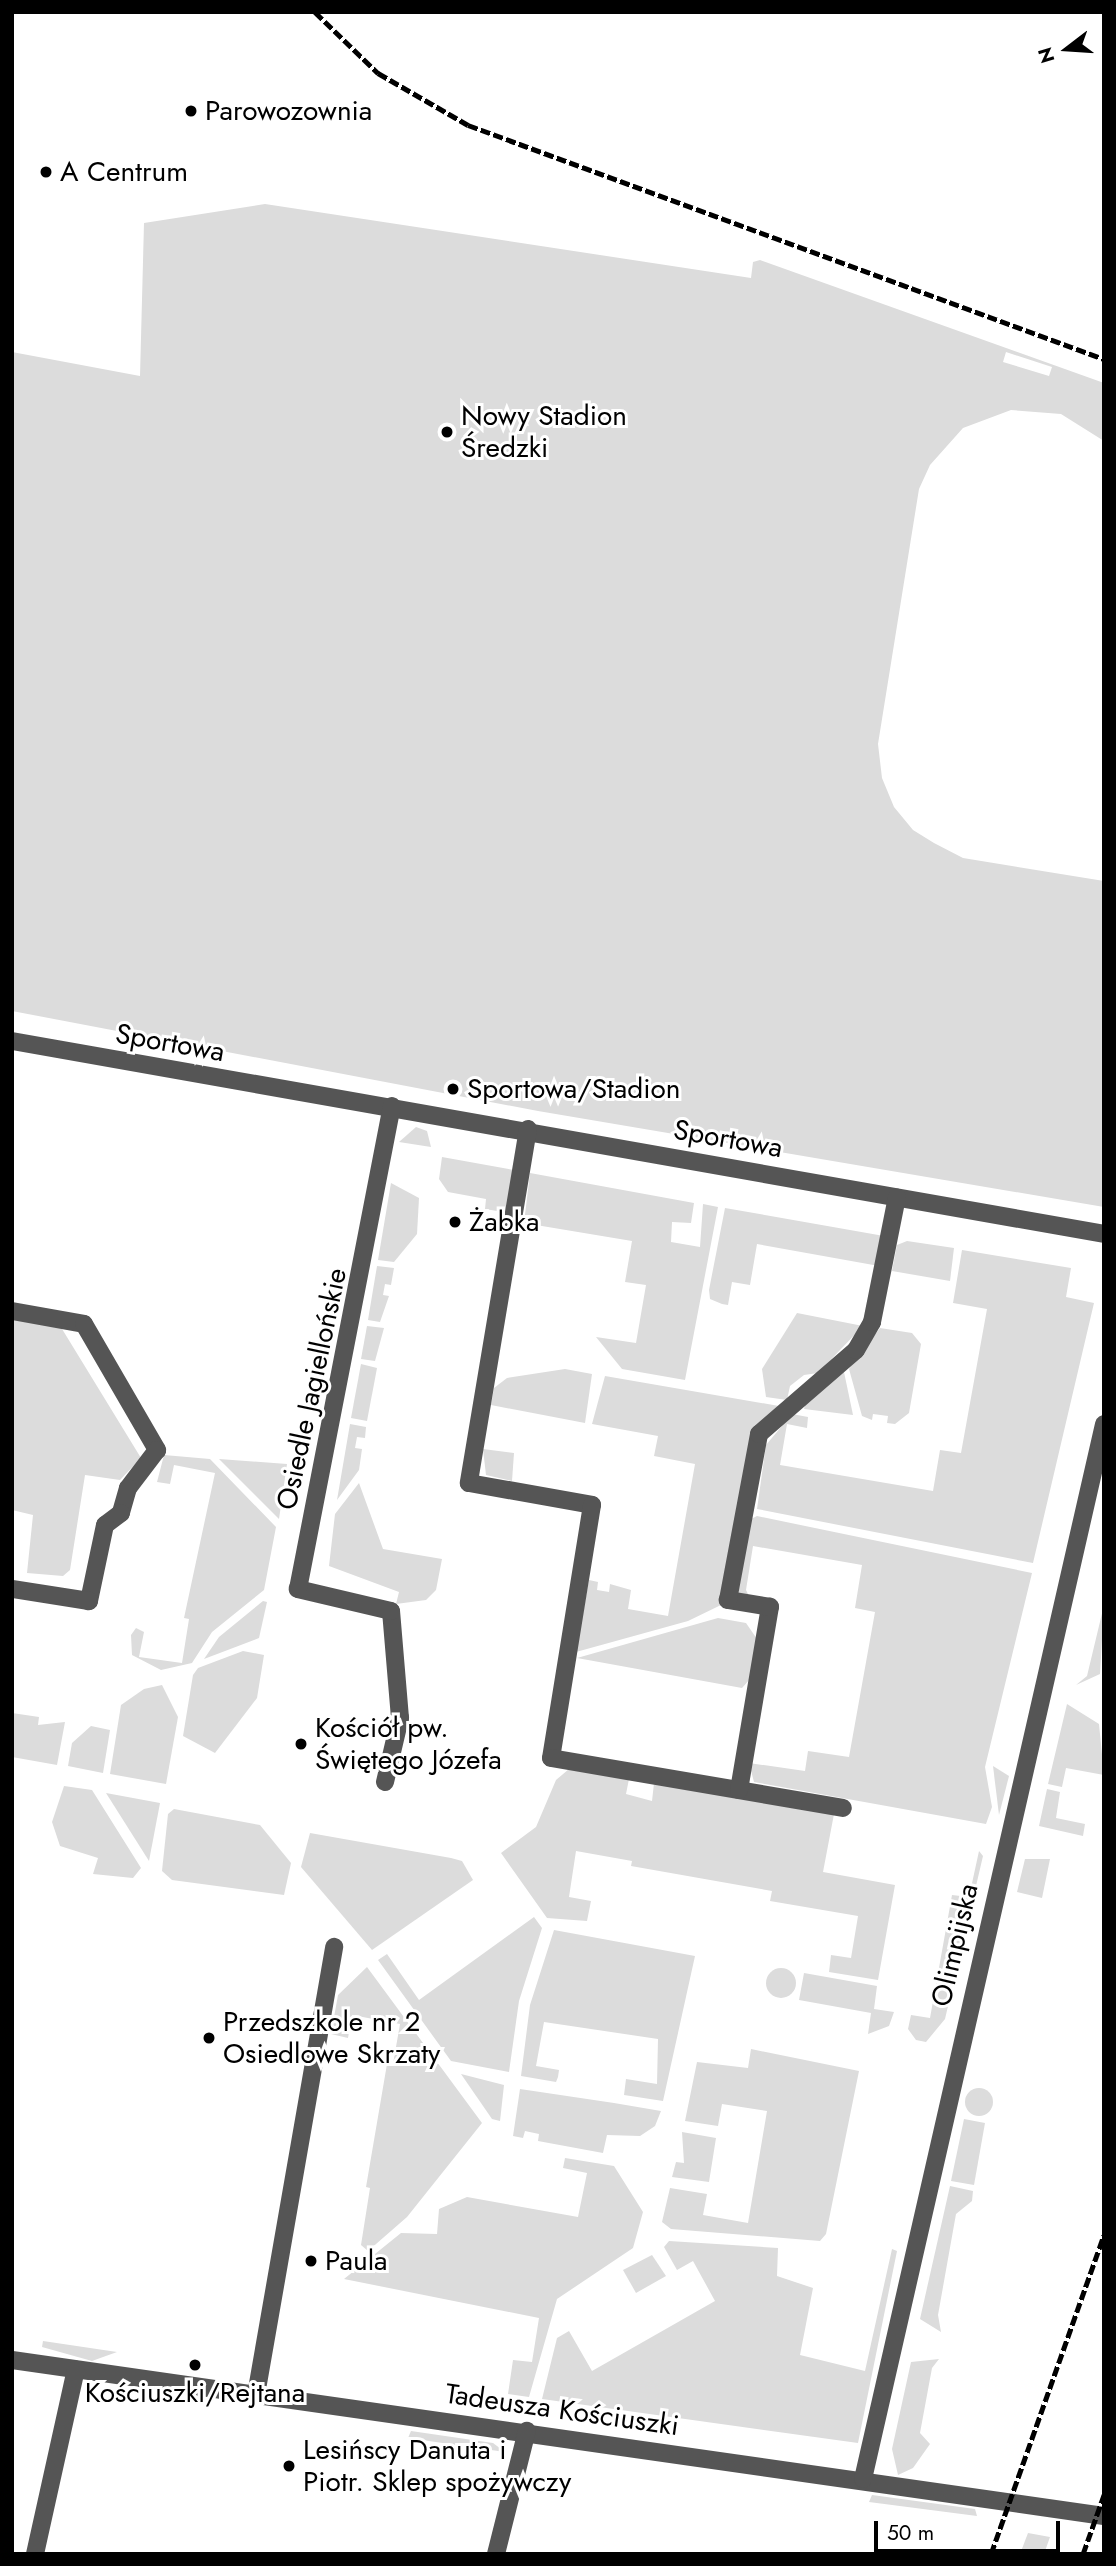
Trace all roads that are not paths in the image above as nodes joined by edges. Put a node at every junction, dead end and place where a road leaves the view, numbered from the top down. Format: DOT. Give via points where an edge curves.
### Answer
graph roads {
  1 [pos="12,1041"];
  2 [pos="392,1106"];
  3 [pos="528,1129"];
  4 [pos="897,1196"];
  5 [pos="1104,1234"];
  6 [pos="12,1311"];
  7 [pos="1104,1424"];
  8 [pos="12,1589"];
  9 [pos="386,1782"];
  10 [pos="739,1790"];
  11 [pos="843,1808"];
  12 [pos="334,1947"];
  13 [pos="12,2360"];
  14 [pos="76,2369"];
  15 [pos="256,2395"];
  16 [pos="527,2431"];
  17 [pos="863,2479"];
  18 [pos="1104,2516"];
  19 [pos="35,2554"];
  20 [pos="496,2554"];
  1 -- 2 [label="street, Sportowa"];
  2 -- 3 [label="street, Sportowa"];
  2 -- 9 [label="street, Osiedle Jagiellońskie" via="298,1589 391,1611 400,1718"];
  3 -- 4 [label="street, Sportowa"];
  3 -- 10 [label="street" via="469,1483 592,1504 551,1758"];
  4 -- 5 [label="street, Sportowa"];
  4 -- 10 [label="street" via="872,1322 856,1350 759,1434 729,1600 770,1606"];
  6 -- 8 [label="street" via="83,1324 157,1450 128,1488 121,1513 104,1525 89,1601"];
  7 -- 17 [label="street, Olimpijska"];
  10 -- 11 [label="street"];
  12 -- 15 [label="street"];
  13 -- 14 [label="street, Tadeusza Kościuszki"];
  14 -- 15 [label="street, Tadeusza Kościuszki"];
  14 -- 19 [label="street"];
  15 -- 16 [label="street, Tadeusza Kościuszki"];
  16 -- 17 [label="street, Tadeusza Kościuszki"];
  16 -- 20 [label="street"];
  17 -- 18 [label="street, Tadeusza Kościuszki"];
}
